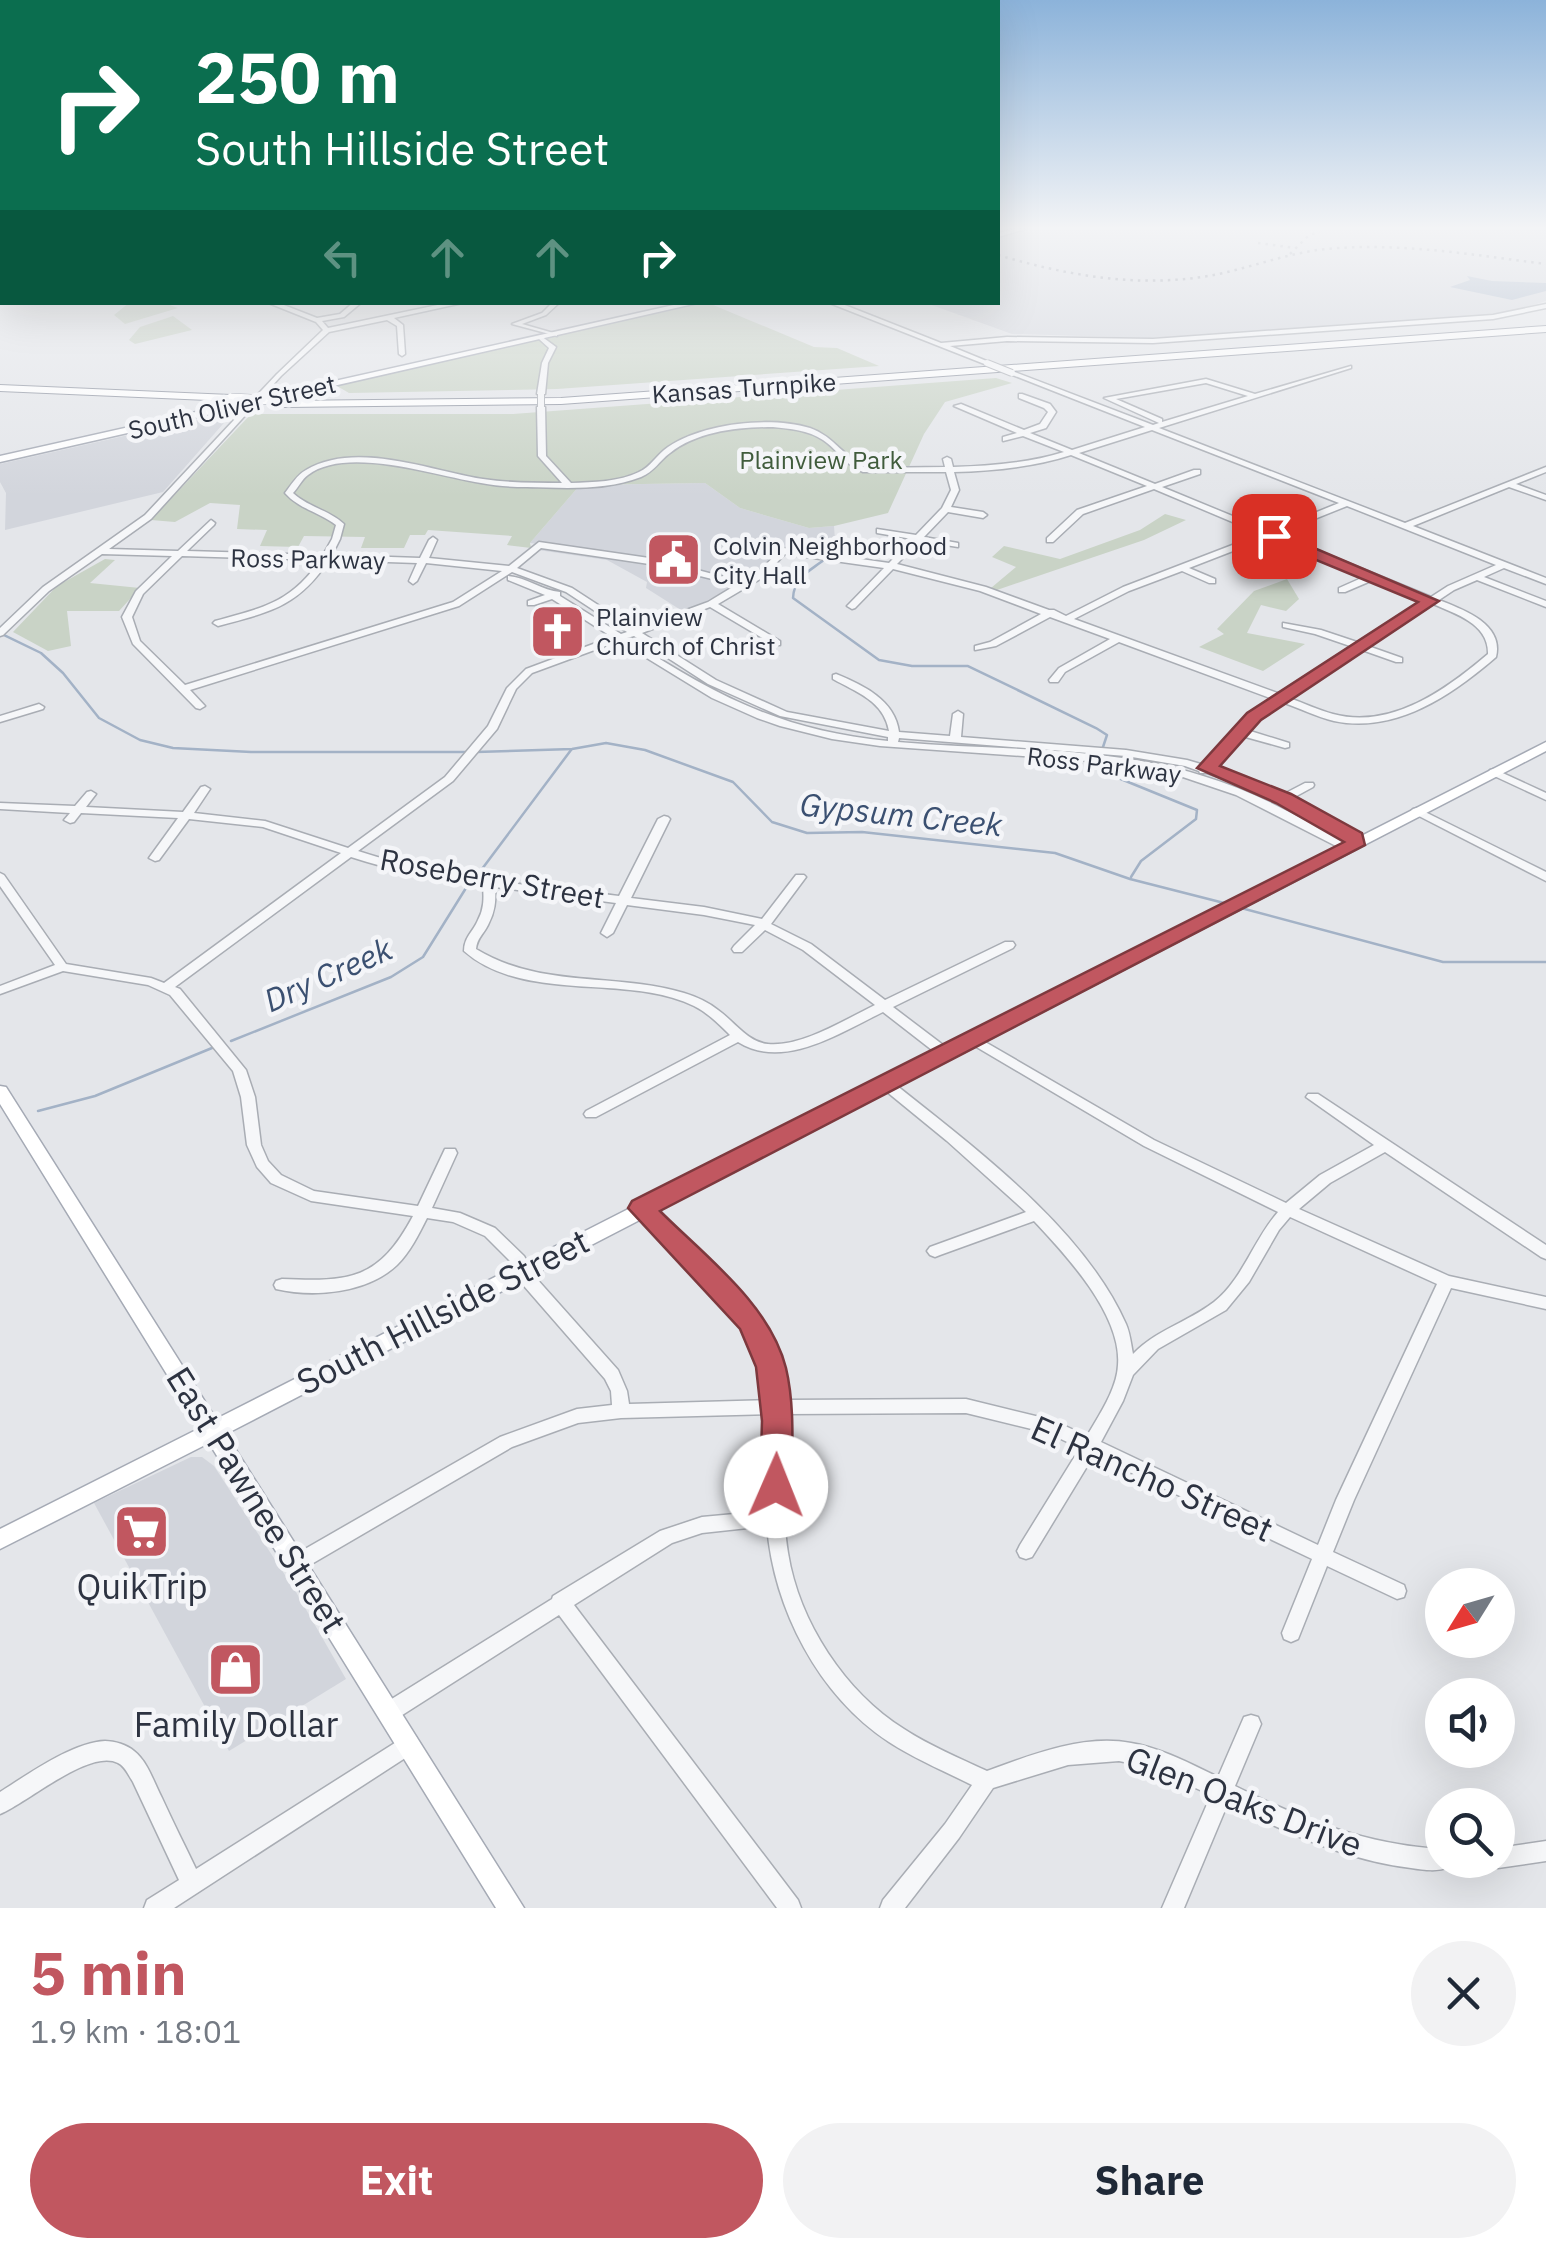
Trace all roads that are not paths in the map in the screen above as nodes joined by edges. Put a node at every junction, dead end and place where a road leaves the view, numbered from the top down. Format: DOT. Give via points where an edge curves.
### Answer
graph roads {
  1 [pos="311,318"];
  2 [pos="316,318"];
  3 [pos="338,318"];
  4 [pos="395,318"];
  5 [pos="533,318"];
  6 [pos="629,318"];
  7 [pos="871,318"];
  8 [pos="1479,318"];
  9 [pos="390,319"];
  10 [pos="326,325"];
  11 [pos="1546,328"];
  12 [pos="555,335"];
  13 [pos="1434,337"];
  14 [pos="541,338"];
  15 [pos="1546,338"];
  16 [pos="941,345"];
  17 [pos="402,354"];
  18 [pos="1349,366"];
  19 [pos="0,390"];
  20 [pos="1022,396"];
  21 [pos="1256,396"];
  22 [pos="254,402"];
  23 [pos="289,402"];
  24 [pos="223,403"];
  25 [pos="958,406"];
  26 [pos="242,416"];
  27 [pos="1168,424"];
  28 [pos="1155,428"];
  29 [pos="1025,434"];
  30 [pos="1006,439"];
  31 [pos="1072,453"];
  32 [pos="0,459"];
  33 [pos="949,465"];
  34 [pos="1546,469"];
  35 [pos="1197,472"];
  36 [pos="567,483"];
  37 [pos="1508,484"];
  38 [pos="1154,486"];
  39 [pos="1546,498"];
  40 [pos="1348,503"];
  41 [pos="1267,506"];
  42 [pos="946,509"];
  43 [pos="983,515"];
  44 [pos="1302,521"];
  45 [pos="211,523"];
  46 [pos="1406,526"];
  47 [pos="880,531"];
  48 [pos="1268,534"];
  49 [pos="917,537"];
  50 [pos="433,540"];
  51 [pos="1050,540"];
  52 [pos="955,545"];
  53 [pos="101,551"];
  54 [pos="175,559"];
  55 [pos="323,562"];
  56 [pos="421,564"];
  57 [pos="1505,564"];
  58 [pos="890,566"];
  59 [pos="1181,567"];
  60 [pos="506,572"];
  61 [pos="1477,576"];
  62 [pos="1372,577"];
  63 [pos="1546,580"];
  64 [pos="413,581"];
  65 [pos="1212,582"];
  66 [pos="745,585"];
  67 [pos="569,590"];
  68 [pos="1342,590"];
  69 [pos="554,595"];
  70 [pos="1431,601"];
  71 [pos="531,603"];
  72 [pos="712,604"];
  73 [pos="1546,604"];
  74 [pos="852,606"];
  75 [pos="1051,612"];
  76 [pos="1068,619"];
  77 [pos="218,624"];
  78 [pos="1286,626"];
  79 [pos="633,632"];
  80 [pos="0,633"];
  81 [pos="618,636"];
  82 [pos="1119,638"];
  83 [pos="776,643"];
  84 [pos="1360,646"];
  85 [pos="978,648"];
  86 [pos="1399,660"];
  87 [pos="836,677"];
  88 [pos="1054,680"];
  89 [pos="183,689"];
  90 [pos="1278,700"];
  91 [pos="200,706"];
  92 [pos="39,707"];
  93 [pos="958,714"];
  94 [pos="0,719"];
  95 [pos="1237,731"];
  96 [pos="893,739"];
  97 [pos="955,740"];
  98 [pos="1285,745"];
  99 [pos="1546,746"];
  100 [pos="1494,772"];
  101 [pos="1203,773"];
  102 [pos="1309,785"];
  103 [pos="205,789"];
  104 [pos="91,794"];
  105 [pos="1546,798"];
  106 [pos="1284,799"];
  107 [pos="0,806"];
  108 [pos="1270,806"];
  109 [pos="1417,811"];
  110 [pos="74,815"];
  111 [pos="185,816"];
  112 [pos="664,819"];
  113 [pos="1354,845"];
  114 [pos="350,852"];
  115 [pos="155,858"];
  116 [pos="0,877"];
  117 [pos="800,877"];
  118 [pos="1546,878"];
  119 [pos="489,884"];
  120 [pos="623,901"];
  121 [pos="764,924"];
  122 [pos="607,934"];
  123 [pos="1009,945"];
  124 [pos="738,949"];
  125 [pos="62,967"];
  126 [pos="167,987"];
  127 [pos="0,990"];
  128 [pos="884,1006"];
  129 [pos="738,1037"];
  130 [pos="973,1040"];
  131 [pos="946,1054"];
  132 [pos="886,1084"];
  133 [pos="0,1092"];
  134 [pos="1313,1097"];
  135 [pos="590,1114"];
  136 [pos="1384,1146"];
  137 [pos="450,1153"];
  138 [pos="642,1208"];
  139 [pos="1288,1210"];
  140 [pos="421,1212"];
  141 [pos="1037,1214"];
  142 [pos="935,1252"];
  143 [pos="1546,1253"];
  144 [pos="523,1271"];
  145 [pos="1446,1281"];
  146 [pos="282,1286"];
  147 [pos="1546,1303"];
  148 [pos="1125,1372"];
  149 [pos="776,1407"];
  150 [pos="621,1411"];
  151 [pos="212,1431"];
  152 [pos="1090,1445"];
  153 [pos="776,1518"];
  154 [pos="0,1540"];
  155 [pos="1026,1551"];
  156 [pos="1322,1556"];
  157 [pos="297,1564"];
  158 [pos="1397,1591"];
  159 [pos="560,1602"];
  160 [pos="1291,1633"];
  161 [pos="389,1712"];
  162 [pos="1251,1724"];
  163 [pos="409,1744"];
  164 [pos="986,1781"];
  165 [pos="1221,1789"];
  166 [pos="0,1804"];
  167 [pos="1546,1850"];
  168 [pos="1515,1855"];
  169 [pos="1425,1858"];
  170 [pos="192,1884"];
  171 [pos="501,1904"];
  172 [pos="155,1908"];
  173 [pos="790,1908"];
  174 [pos="892,1908"];
  175 [pos="1173,1908"];
  1 -- 10 [label="street"];
  2 -- 10 [label="street"];
  3 -- 10 [label="street"];
  4 -- 9 [label="street"];
  5 -- 12 [label="street" via="516,324"];
  6 -- 12 [label="main road, South Oliver Street"];
  7 -- 16 [label="street"];
  8 -- 16 [label="street" via="1153,342 1007,338"];
  9 -- 10 [label="street" via="352,328"];
  9 -- 17 [label="street" via="400,326"];
  10 -- 22 [label="street"];
  11 -- 13 [label="highway, Kansas Turnpike"];
  11 -- 23 [label="highway, Kansas Turnpike" via="581,397"];
  12 -- 14 [label="main road, South Oliver Street"];
  13 -- 15 [label="highway"];
  13 -- 23 [label="highway, Kansas Turnpike" via="562,401"];
  14 -- 22 [label="main road, South Oliver Street"];
  14 -- 36 [label="street, bridge" via="552,347 542,394 542,456"];
  16 -- 28 [label="street, bridge"];
  18 -- 21 [label="street"];
  19 -- 24 [label="highway, Kansas Turnpike"];
  20 -- 29 [label="street" via="1052,408 1043,426"];
  21 -- 27 [label="street"];
  21 -- 27 [label="street" via="1202,382 1108,398"];
  22 -- 24 [label="main road, South Oliver Street"];
  22 -- 26 [label="street"];
  23 -- 24 [label="highway, Kansas Turnpike, bridge"];
  24 -- 26 [label="street"];
  24 -- 32 [label="main road, South Oliver Street"];
  25 -- 29 [label="street"];
  26 -- 53 [label="street" via="148,516"];
  27 -- 28 [label="street"];
  28 -- 31 [label="street"];
  28 -- 40 [label="street"];
  29 -- 30 [label="street"];
  29 -- 31 [label="street"];
  31 -- 33 [label="street" via="1024,465"];
  31 -- 38 [label="street"];
  33 -- 36 [label="street" via="878,472 856,467 820,435 751,426 683,442 632,478"];
  33 -- 42 [label="street" via="954,490"];
  34 -- 37 [label="street"];
  35 -- 38 [label="street"];
  36 -- 55 [label="street" via="485,483 385,460 328,466 300,478 289,494 340,524"];
  37 -- 39 [label="street"];
  37 -- 46 [label="street"];
  38 -- 48 [label="street"];
  38 -- 51 [label="street" via="1080,512"];
  40 -- 44 [label="street"];
  40 -- 46 [label="street"];
  41 -- 44 [label="street"];
  42 -- 43 [label="street"];
  42 -- 49 [label="street"];
  44 -- 48 [label="street"];
  45 -- 54 [label="street"];
  46 -- 57 [label="street"];
  47 -- 49 [label="street"];
  48 -- 59 [label="street"];
  48 -- 62 [label="street"];
  49 -- 52 [label="street"];
  49 -- 58 [label="street"];
  50 -- 56 [label="street"];
  53 -- 54 [label="street, Ross Parkway"];
  53 -- 80 [label="street" via="46,589"];
  54 -- 55 [label="street, Ross Parkway"];
  54 -- 89 [label="street" via="139,592 127,617 136,642"];
  55 -- 56 [label="street, Ross Parkway"];
  55 -- 77 [label="street" via="292,600"];
  56 -- 60 [label="street, Ross Parkway"];
  56 -- 64 [label="street"];
  57 -- 61 [label="street"];
  57 -- 63 [label="street"];
  58 -- 66 [label="street" via="783,551"];
  58 -- 74 [label="street"];
  58 -- 75 [label="street"];
  59 -- 65 [label="street"];
  59 -- 76 [label="street"];
  60 -- 66 [label="street" via="538,546 650,561"];
  60 -- 67 [label="street, Ross Parkway"];
  60 -- 69 [label="street, Ross Parkway"];
  60 -- 89 [label="street" via="435,611"];
  61 -- 70 [label="street"];
  61 -- 73 [label="street"];
  62 -- 68 [label="street"];
  62 -- 70 [label="street"];
  66 -- 72 [label="street"];
  67 -- 69 [label="street"];
  67 -- 79 [label="street, Ross Parkway"];
  69 -- 71 [label="street"];
  69 -- 81 [label="street, Ross Parkway"];
  70 -- 84 [label="street"];
  70 -- 90 [label="street" via="1482,626 1495,649 1419,707 1389,719 1350,720"];
  72 -- 79 [label="street"];
  72 -- 83 [label="street"];
  75 -- 76 [label="street"];
  75 -- 85 [label="street"];
  76 -- 82 [label="street"];
  78 -- 84 [label="street"];
  79 -- 81 [label="street"];
  79 -- 96 [label="street, Ross Parkway" via="763,707"];
  81 -- 96 [label="street, Ross Parkway" via="734,707 819,734"];
  81 -- 114 [label="street" via="529,671 449,779"];
  82 -- 88 [label="street"];
  82 -- 90 [label="street"];
  84 -- 86 [label="street"];
  84 -- 90 [label="street"];
  87 -- 96 [label="street" via="888,710"];
  89 -- 91 [label="street"];
  90 -- 95 [label="street"];
  92 -- 94 [label="street"];
  93 -- 97 [label="street"];
  95 -- 98 [label="street"];
  95 -- 101 [label="street"];
  96 -- 97 [label="street, Ross Parkway"];
  96 -- 101 [label="street, Ross Parkway"];
  97 -- 101 [label="street, Ross Parkway" via="1126,752"];
  99 -- 100 [label="main road, South Hillside Street"];
  100 -- 105 [label="street"];
  100 -- 109 [label="main road, South Hillside Street"];
  101 -- 106 [label="street, Ross Parkway"];
  101 -- 108 [label="street, Ross Parkway"];
  102 -- 106 [label="street"];
  103 -- 111 [label="street"];
  104 -- 110 [label="street"];
  106 -- 108 [label="street"];
  106 -- 113 [label="street, Ross Parkway" via="1354,838"];
  107 -- 110 [label="street, Roseberry Street"];
  108 -- 113 [label="street, Ross Parkway"];
  109 -- 113 [label="main road, South Hillside Street"];
  109 -- 118 [label="street"];
  110 -- 111 [label="street, Roseberry Street"];
  111 -- 114 [label="street, Roseberry Street" via="265,824"];
  111 -- 115 [label="street"];
  112 -- 120 [label="street"];
  113 -- 130 [label="main road, South Hillside Street"];
  114 -- 119 [label="street, Roseberry Street"];
  114 -- 126 [label="street"];
  116 -- 125 [label="street"];
  117 -- 121 [label="street"];
  119 -- 120 [label="street, Roseberry Street"];
  119 -- 129 [label="street" via="490,908 470,941 479,958 519,972 686,997"];
  120 -- 121 [label="street, Roseberry Street"];
  120 -- 122 [label="street"];
  121 -- 124 [label="street"];
  121 -- 128 [label="street, Roseberry Street"];
  123 -- 128 [label="street"];
  125 -- 126 [label="street"];
  125 -- 127 [label="street"];
  126 -- 140 [label="street" via="238,1070 254,1145 276,1179 311,1196"];
  128 -- 129 [label="street" via="795,1047 766,1050"];
  128 -- 131 [label="street, Roseberry Street"];
  129 -- 135 [label="street"];
  130 -- 131 [label="main road, South Hillside Street"];
  130 -- 139 [label="street" via="1149,1142"];
  131 -- 132 [label="main road, South Hillside Street"];
  132 -- 138 [label="main road, South Hillside Street"];
  132 -- 141 [label="street"];
  133 -- 151 [label="main road, East Pawnee Street"];
  134 -- 136 [label="street"];
  136 -- 139 [label="street" via="1326,1178"];
  136 -- 143 [label="street"];
  137 -- 140 [label="street"];
  138 -- 144 [label="main road, South Hillside Street"];
  138 -- 149 [label="street" via="752,1323 771,1367"];
  139 -- 145 [label="street"];
  139 -- 148 [label="street" via="1220,1306 1152,1344"];
  140 -- 144 [label="street" via="490,1232"];
  140 -- 146 [label="street" via="404,1247 378,1274 324,1290"];
  141 -- 142 [label="street"];
  141 -- 148 [label="street" via="1104,1297 1125,1346"];
  144 -- 150 [label="street" via="612,1375"];
  144 -- 151 [label="main road, South Hillside Street"];
  145 -- 147 [label="street"];
  145 -- 156 [label="street"];
  148 -- 152 [label="street"];
  149 -- 150 [label="street, El Rancho Street"];
  149 -- 152 [label="street, El Rancho Street" via="966,1406 1052,1427"];
  149 -- 153 [label="street"];
  150 -- 157 [label="street, El Rancho Street" via="561,1420 506,1442"];
  151 -- 154 [label="main road, South Hillside Street"];
  151 -- 157 [label="main road, East Pawnee Street"];
  152 -- 155 [label="street"];
  152 -- 156 [label="street, El Rancho Street"];
  153 -- 159 [label="street" via="684,1530"];
  153 -- 164 [label="street" via="794,1610 839,1682 886,1730"];
  156 -- 158 [label="street, El Rancho Street"];
  156 -- 160 [label="street"];
  157 -- 161 [label="main road, East Pawnee Street"];
  159 -- 161 [label="street"];
  159 -- 173 [label="street"];
  161 -- 163 [label="main road, East Pawnee Street"];
  162 -- 165 [label="street"];
  163 -- 170 [label="street"];
  163 -- 171 [label="main road, East Pawnee Street"];
  164 -- 165 [label="street, Glen Oaks Drive" via="1050,1758 1122,1751"];
  164 -- 174 [label="street"];
  165 -- 169 [label="street, Glen Oaks Drive" via="1355,1848"];
  165 -- 175 [label="street"];
  166 -- 170 [label="street" via="69,1762 116,1751 140,1775"];
  167 -- 168 [label="street"];
  170 -- 172 [label="street"];
}
